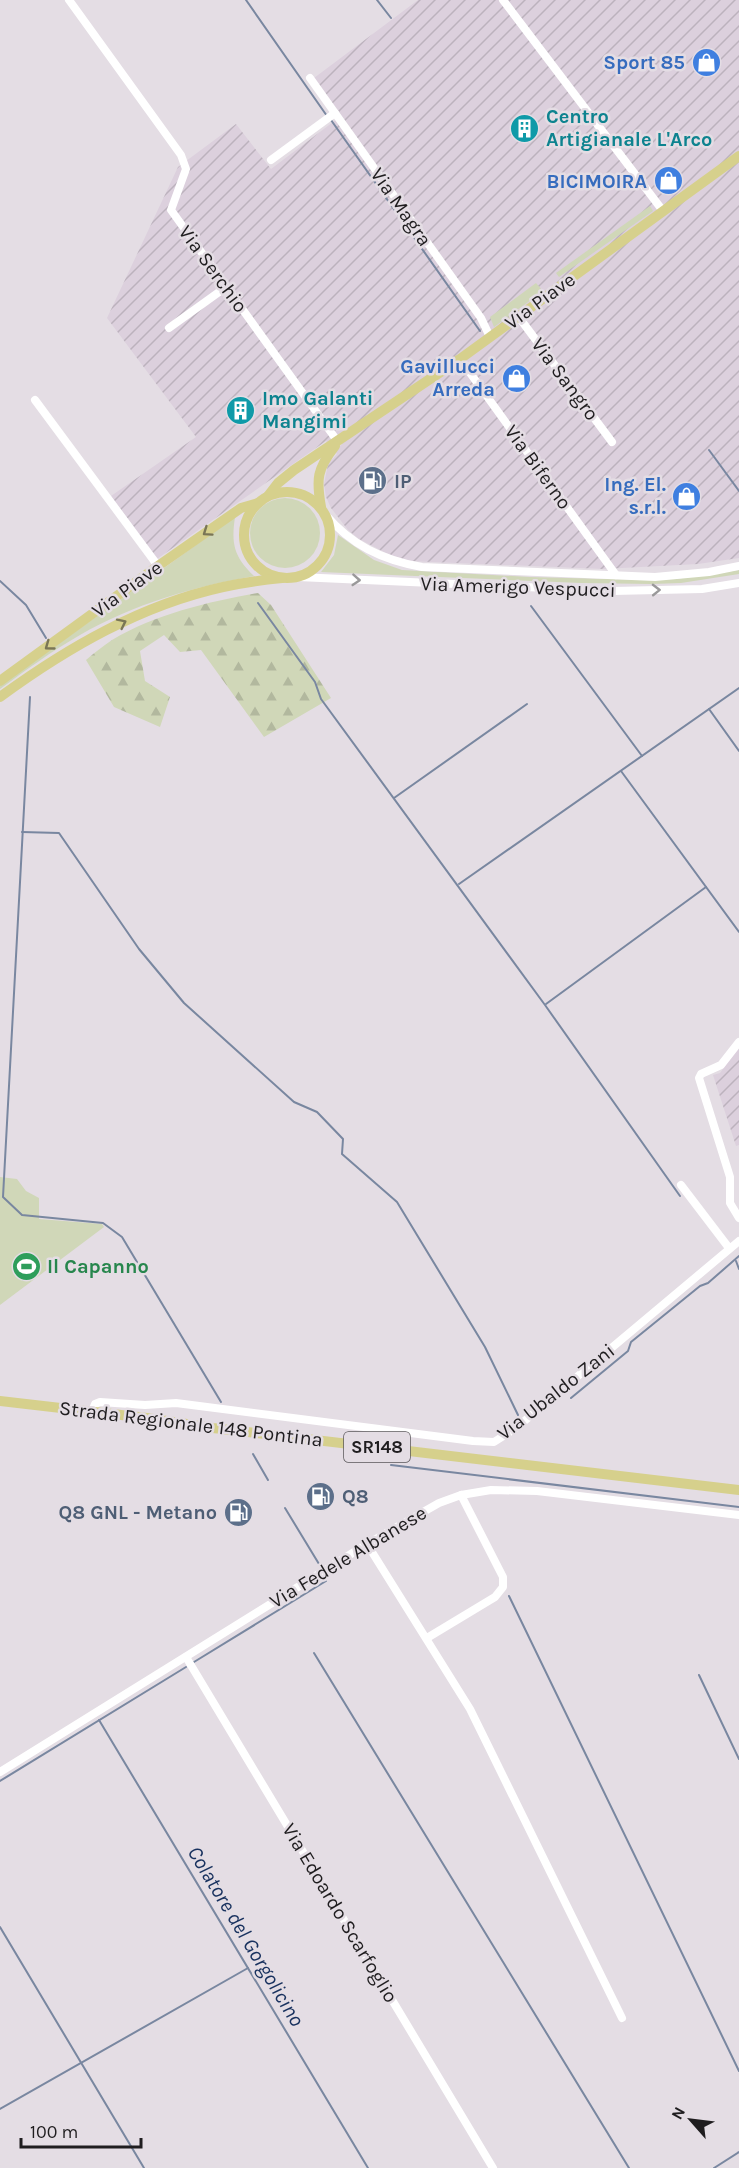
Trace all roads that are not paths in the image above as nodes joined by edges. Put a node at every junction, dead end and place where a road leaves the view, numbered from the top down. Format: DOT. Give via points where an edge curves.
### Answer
graph roads {
  1 [pos="69,0"];
  2 [pos="503,0"];
  3 [pos="310,78"];
  4 [pos="335,113"];
  5 [pos="739,156"];
  6 [pos="271,160"];
  7 [pos="663,211"];
  8 [pos="226,287"];
  9 [pos="518,316"];
  10 [pos="169,328"];
  11 [pos="490,337"];
  12 [pos="460,358"];
  13 [pos="35,400"];
  14 [pos="338,442"];
  15 [pos="612,442"];
  16 [pos="268,496"];
  17 [pos="258,503"];
  18 [pos="323,510"];
  19 [pos="158,566"];
  20 [pos="739,566"];
  21 [pos="616,575"];
  22 [pos="298,577"];
  23 [pos="282,578"];
  24 [pos="739,583"];
  25 [pos="0,681"];
  26 [pos="0,697"];
  27 [pos="739,1042"];
  28 [pos="681,1185"];
  29 [pos="739,1218"];
  30 [pos="739,1241"];
  31 [pos="729,1248"];
  32 [pos="0,1401"];
  33 [pos="92,1411"];
  34 [pos="739,1490"];
  35 [pos="461,1495"];
  36 [pos="739,1515"];
  37 [pos="367,1544"];
  38 [pos="426,1638"];
  39 [pos="186,1658"];
  40 [pos="0,1772"];
  41 [pos="622,2018"];
  42 [pos="494,2168"];
  1 -- 8 [label="street, Via Serchio" via="181,155 186,169 171,210"];
  2 -- 7 [label="street"];
  3 -- 4 [label="street, Via Magra"];
  4 -- 6 [label="street"];
  4 -- 11 [label="street, Via Magra" via="481,318"];
  5 -- 7 [label="main road, Via Piave"];
  7 -- 9 [label="main road, Via Piave"];
  8 -- 10 [label="street"];
  8 -- 14 [label="street, Via Serchio"];
  9 -- 11 [label="main road, Via Piave"];
  9 -- 15 [label="street, Via Sangro"];
  11 -- 12 [label="main road, Via Piave"];
  12 -- 14 [label="main road, Via Piave"];
  12 -- 21 [label="street, Via Biferno"];
  13 -- 19 [label="street"];
  14 -- 16 [label="main road, Via Piave" via="294,470"];
  14 -- 18 [label="main road, Via Piave" via="320,468"];
  16 -- 17 [label="main road"];
  16 -- 18 [label="main road" via="290,491 302,494"];
  17 -- 19 [label="main road, Via Piave, one-way" via="242,508"];
  17 -- 23 [label="main road" via="244,527 246,548 257,566"];
  18 -- 21 [label="street, Via Amerigo Vespucci" via="361,546 403,564"];
  18 -- 22 [label="main road" via="330,526 327,552 315,568"];
  19 -- 25 [label="main road, Via Piave, one-way"];
  20 -- 21 [label="street, Via Amerigo Vespucci" via="655,577"];
  22 -- 23 [label="main road"];
  22 -- 24 [label="street, Via Amerigo Vespucci, one-way" via="613,591 702,589"];
  26 -- 23 [label="main road, Via Piave, one-way" via="73,649 140,615 216,589"];
  27 -- 29 [label="street" via="721,1065 699,1078 730,1177 730,1203"];
  28 -- 31 [label="street"];
  30 -- 31 [label="street, Via Ubaldo Zani"];
  31 -- 33 [label="street, Via Ubaldo Zani" via="634,1331 494,1442 176,1403 100,1402"];
  32 -- 33 [label="main road, Strada Regionale 148 Pontina / SR148"];
  33 -- 34 [label="main road, Strada Regionale 148 Pontina / SR148"];
  35 -- 36 [label="street, Via Fedele Albanese" via="495,1490 537,1491"];
  35 -- 37 [label="street, Via Fedele Albanese" via="439,1503"];
  35 -- 38 [label="street" via="503,1577 504,1587 495,1597"];
  37 -- 38 [label="street"];
  37 -- 39 [label="street, Via Fedele Albanese"];
  38 -- 41 [label="street" via="492,1750"];
  39 -- 40 [label="street, Via Fedele Albanese"];
  39 -- 42 [label="street, Via Edoardo Scarfoglio"];
}
